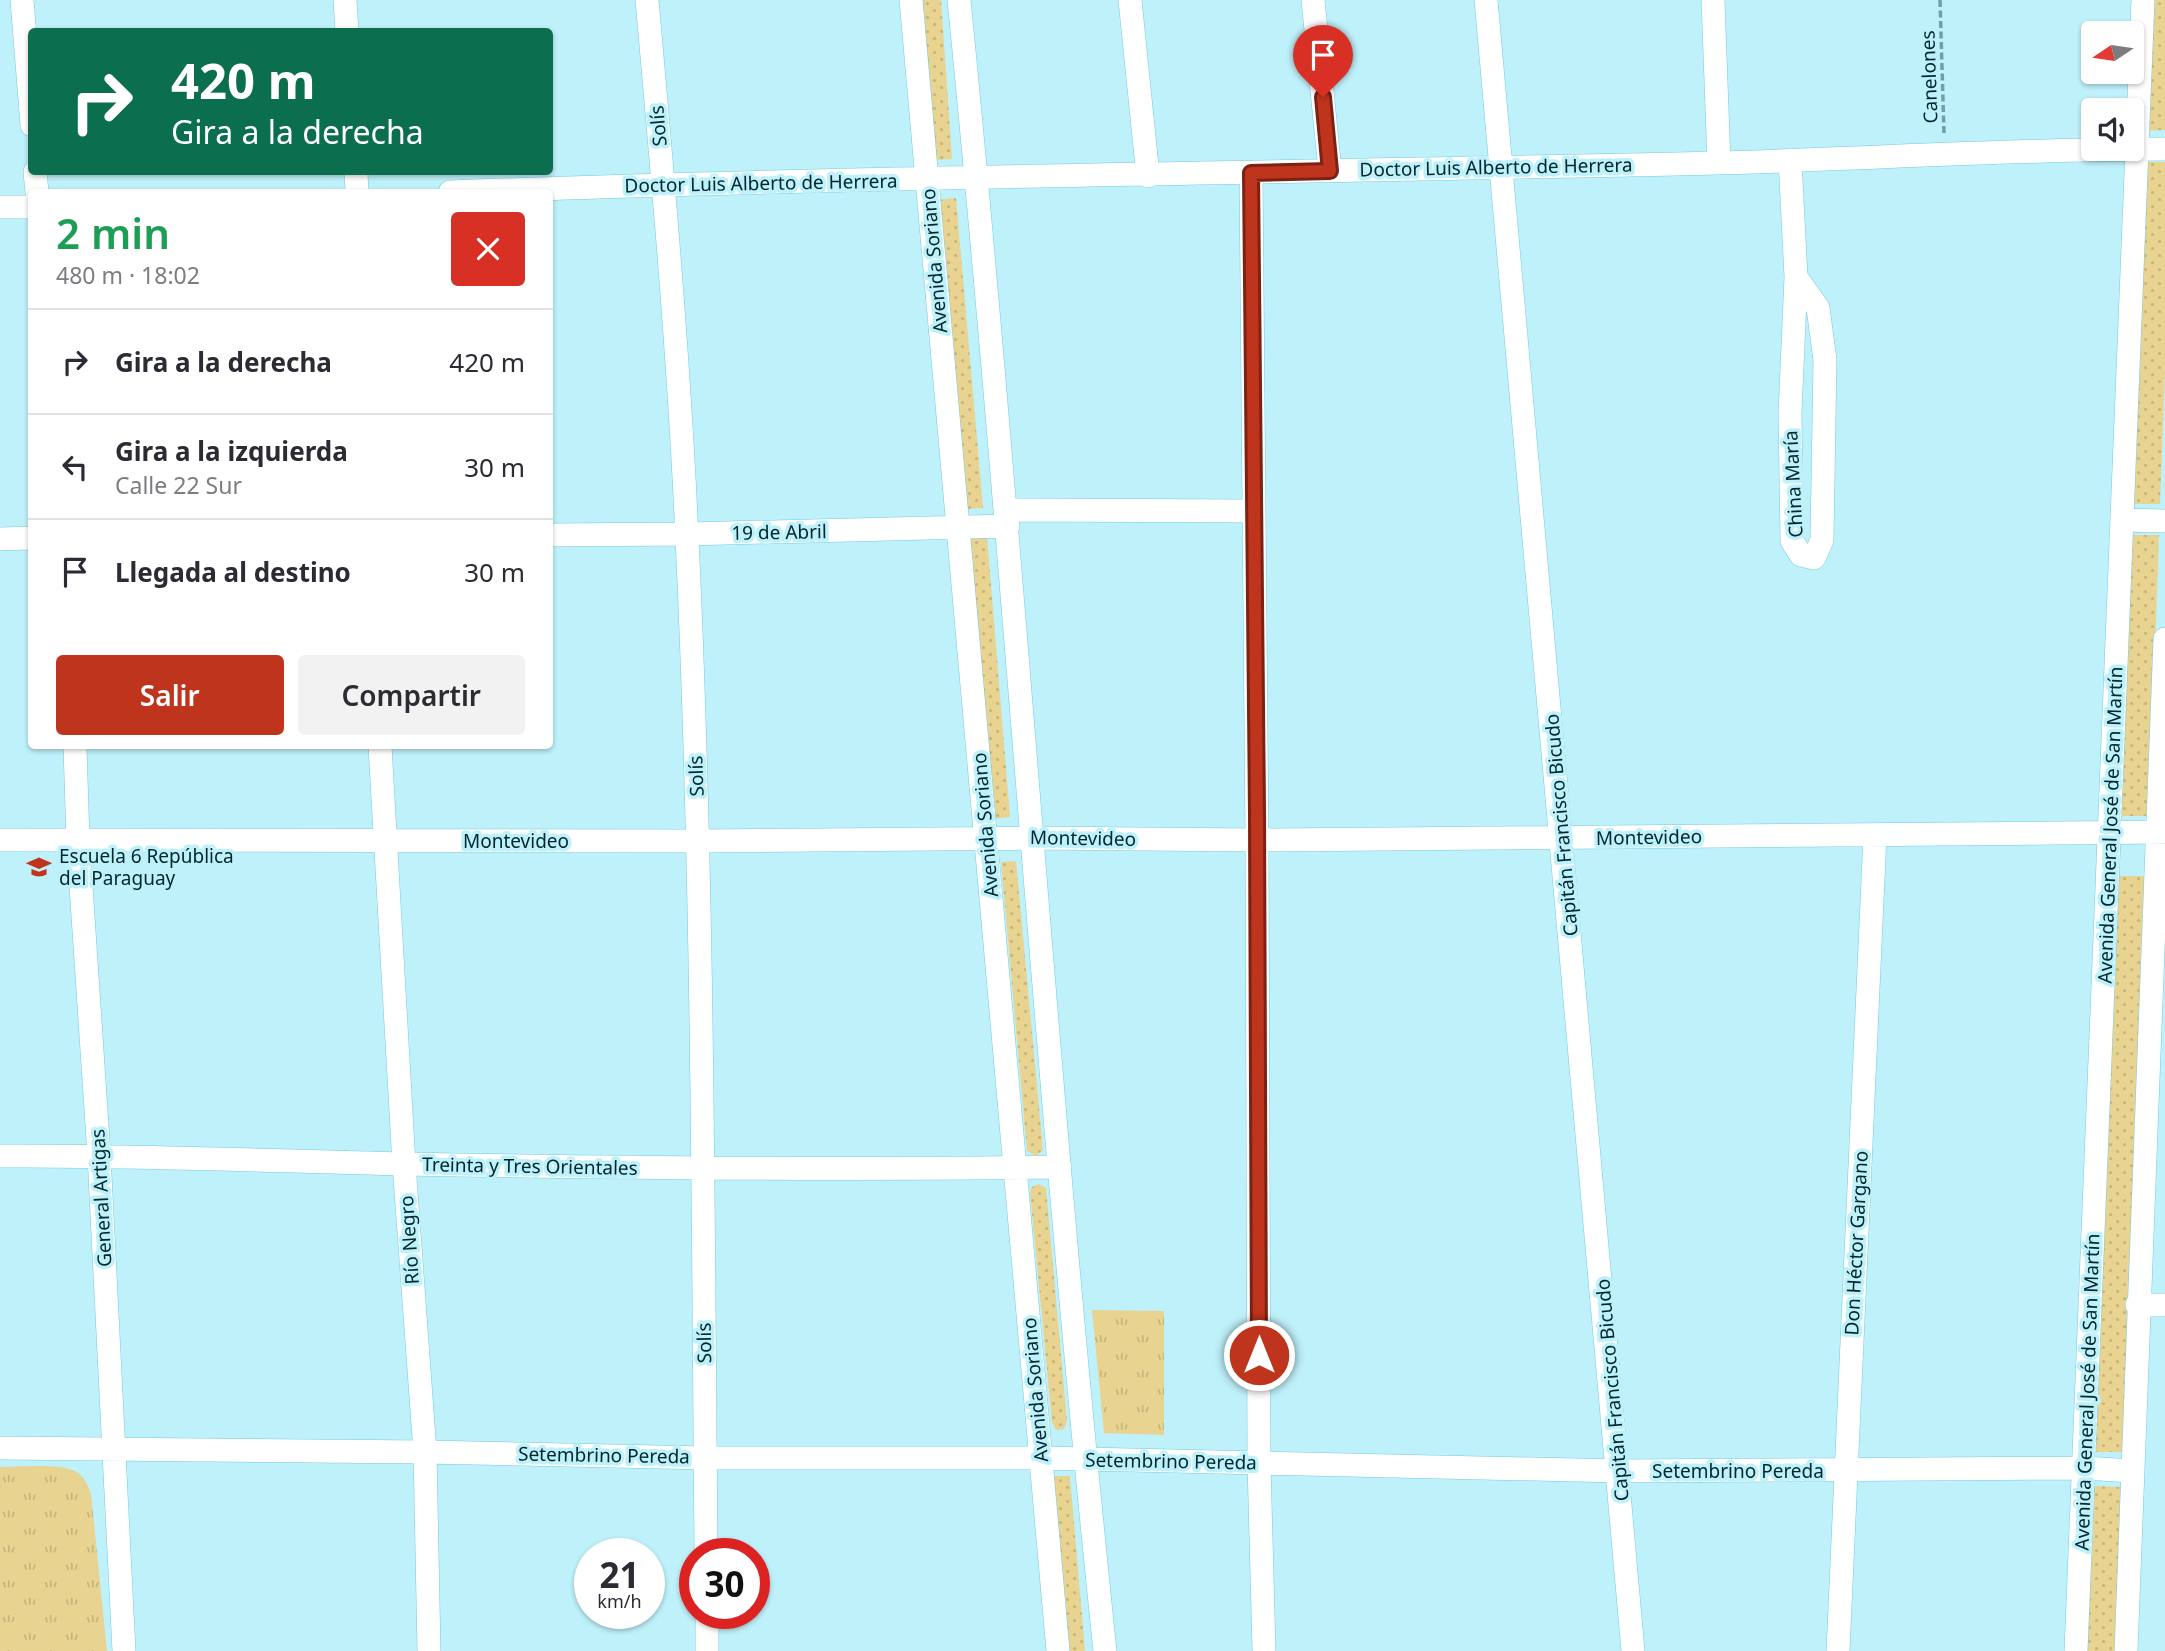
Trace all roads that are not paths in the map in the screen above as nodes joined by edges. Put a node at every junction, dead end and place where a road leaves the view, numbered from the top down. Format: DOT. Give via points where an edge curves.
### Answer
graph roads {
  1 [pos="22,0"];
  2 [pos="345,0"];
  3 [pos="647,0"];
  4 [pos="911,0"];
  5 [pos="960,0"];
  6 [pos="1130,0"];
  7 [pos="1313,0"];
  8 [pos="1486,0"];
  9 [pos="1713,0"];
  10 [pos="2143,0"];
  11 [pos="347,28"];
  12 [pos="28,75"];
  13 [pos="2140,98"];
  14 [pos="2144,149"];
  15 [pos="2165,149"];
  16 [pos="2081,150"];
  17 [pos="1790,160"];
  18 [pos="2138,161"];
  19 [pos="1719,163"];
  20 [pos="1501,166"];
  21 [pos="1330,171"];
  22 [pos="1251,173"];
  23 [pos="1148,176"];
  24 [pos="977,178"];
  25 [pos="927,179"];
  26 [pos="663,184"];
  27 [pos="530,189"];
  28 [pos="0,207"];
  29 [pos="28,207"];
  30 [pos="1796,277"];
  31 [pos="1254,511"];
  32 [pos="1007,518"];
  33 [pos="2123,520"];
  34 [pos="2165,521"];
  35 [pos="958,528"];
  36 [pos="687,534"];
  37 [pos="553,536"];
  38 [pos="0,538"];
  39 [pos="28,538"];
  40 [pos="2165,639"];
  41 [pos="75,749"];
  42 [pos="380,749"];
  43 [pos="2109,831"];
  44 [pos="2162,832"];
  45 [pos="1875,835"];
  46 [pos="986,838"];
  47 [pos="1032,838"];
  48 [pos="1562,838"];
  49 [pos="0,840"];
  50 [pos="1257,840"];
  51 [pos="78,841"];
  52 [pos="385,841"];
  53 [pos="699,841"];
  54 [pos="99,1155"];
  55 [pos="0,1156"];
  56 [pos="404,1164"];
  57 [pos="1060,1167"];
  58 [pos="702,1168"];
  59 [pos="1015,1168"];
  60 [pos="2137,1305"];
  61 [pos="2165,1305"];
  62 [pos="0,1448"];
  63 [pos="114,1448"];
  64 [pos="425,1452"];
  65 [pos="706,1458"];
  66 [pos="1042,1458"];
  67 [pos="1085,1460"];
  68 [pos="1259,1463"];
  69 [pos="2085,1468"];
  70 [pos="1619,1471"];
  71 [pos="1846,1471"];
  72 [pos="2132,1471"];
  73 [pos="706,1538"];
  74 [pos="707,1629"];
  75 [pos="124,1651"];
  76 [pos="429,1651"];
  77 [pos="707,1651"];
  78 [pos="1058,1651"];
  79 [pos="1105,1651"];
  80 [pos="1264,1651"];
  81 [pos="1633,1651"];
  82 [pos="1838,1651"];
  83 [pos="2076,1651"];
  84 [pos="2126,1651"];
  1 -- 12 [label="street"];
  2 -- 11 [label="street"];
  3 -- 26 [label="street, Solís"];
  4 -- 25 [label="street, Avenida Soriano"];
  5 -- 24 [label="street"];
  6 -- 23 [label="street"];
  7 -- 21 [label="street"];
  8 -- 20 [label="street, Capitán Francisco Bicudo"];
  9 -- 19 [label="street"];
  10 -- 13 [label="street, Avenida General José de San Martín"];
  14 -- 15 [label="street, Doctor Luis Alberto de Herrera"];
  16 -- 17 [label="street, Doctor Luis Alberto de Herrera"];
  17 -- 19 [label="street, Doctor Luis Alberto de Herrera"];
  17 -- 30 [label="street, China María"];
  18 -- 33 [label="street, Avenida General José de San Martín"];
  19 -- 20 [label="street, Doctor Luis Alberto de Herrera"];
  20 -- 21 [label="street, Doctor Luis Alberto de Herrera"];
  20 -- 48 [label="street, Capitán Francisco Bicudo"];
  21 -- 22 [label="street, Doctor Luis Alberto de Herrera"];
  22 -- 23 [label="street, Doctor Luis Alberto de Herrera"];
  22 -- 31 [label="street"];
  23 -- 24 [label="street, Doctor Luis Alberto de Herrera"];
  24 -- 25 [label="street, Doctor Luis Alberto de Herrera"];
  24 -- 32 [label="street"];
  25 -- 26 [label="street, Doctor Luis Alberto de Herrera"];
  25 -- 35 [label="street, Avenida Soriano"];
  26 -- 27 [label="street, Doctor Luis Alberto de Herrera"];
  26 -- 36 [label="street, Solís"];
  28 -- 29 [label="street"];
  30 -- 30 [label="street, China María" via="1818,308 1825,360 1822,540 1814,558 1801,555 1792,541 1790,413"];
  31 -- 32 [label="street, 19 de Abril"];
  31 -- 50 [label="street"];
  32 -- 35 [label="street, 19 de Abril"];
  32 -- 47 [label="street"];
  33 -- 34 [label="street"];
  33 -- 43 [label="street, Avenida General José de San Martín"];
  35 -- 36 [label="street, 19 de Abril"];
  35 -- 46 [label="street, Avenida Soriano"];
  36 -- 37 [label="street, 19 de Abril"];
  36 -- 53 [label="street, Solís"];
  38 -- 39 [label="street"];
  40 -- 44 [label="street"];
  41 -- 51 [label="street, General Artigas"];
  42 -- 52 [label="street, Río Negro"];
  43 -- 44 [label="street, Montevideo"];
  43 -- 45 [label="street, Montevideo"];
  43 -- 69 [label="street, Avenida General José de San Martín"];
  44 -- 60 [label="street"];
  45 -- 48 [label="street, Montevideo"];
  45 -- 71 [label="street, Don Héctor Gargano"];
  46 -- 47 [label="street, Montevideo"];
  46 -- 53 [label="street, Montevideo"];
  46 -- 59 [label="street, Avenida Soriano"];
  47 -- 50 [label="street, Montevideo"];
  47 -- 57 [label="street"];
  48 -- 50 [label="street, Montevideo"];
  48 -- 70 [label="street, Capitán Francisco Bicudo"];
  49 -- 51 [label="street, Montevideo"];
  50 -- 68 [label="street"];
  51 -- 52 [label="street, Montevideo"];
  51 -- 54 [label="street, General Artigas"];
  52 -- 53 [label="street, Montevideo"];
  52 -- 56 [label="street, Río Negro"];
  53 -- 58 [label="street, Solís"];
  54 -- 55 [label="street, Treinta y Tres Orientales"];
  54 -- 56 [label="street, Treinta y Tres Orientales"];
  54 -- 63 [label="street, General Artigas"];
  56 -- 58 [label="street, Treinta y Tres Orientales"];
  56 -- 64 [label="street, Río Negro"];
  57 -- 59 [label="street, Treinta y Tres Orientales"];
  57 -- 67 [label="street"];
  58 -- 59 [label="street, Treinta y Tres Orientales"];
  58 -- 65 [label="street, Solís"];
  59 -- 66 [label="street, Avenida Soriano"];
  60 -- 61 [label="street"];
  60 -- 72 [label="street"];
  62 -- 63 [label="street, Setembrino Pereda"];
  63 -- 64 [label="street, Setembrino Pereda"];
  63 -- 75 [label="street, General Artigas"];
  64 -- 65 [label="street, Setembrino Pereda"];
  64 -- 76 [label="street, Río Negro"];
  65 -- 66 [label="street, Setembrino Pereda"];
  65 -- 73 [label="street, Solís"];
  66 -- 67 [label="street, Setembrino Pereda"];
  66 -- 78 [label="street, Avenida Soriano"];
  67 -- 68 [label="street, Setembrino Pereda"];
  67 -- 79 [label="street"];
  68 -- 70 [label="street, Setembrino Pereda"];
  68 -- 80 [label="street"];
  69 -- 71 [label="street, Setembrino Pereda"];
  69 -- 72 [label="street, Setembrino Pereda"];
  69 -- 83 [label="street, Avenida General José de San Martín"];
  70 -- 71 [label="street, Setembrino Pereda"];
  70 -- 81 [label="street, Capitán Francisco Bicudo"];
  71 -- 82 [label="street, Don Héctor Gargano"];
  72 -- 84 [label="street"];
  74 -- 77 [label="street"];
}
